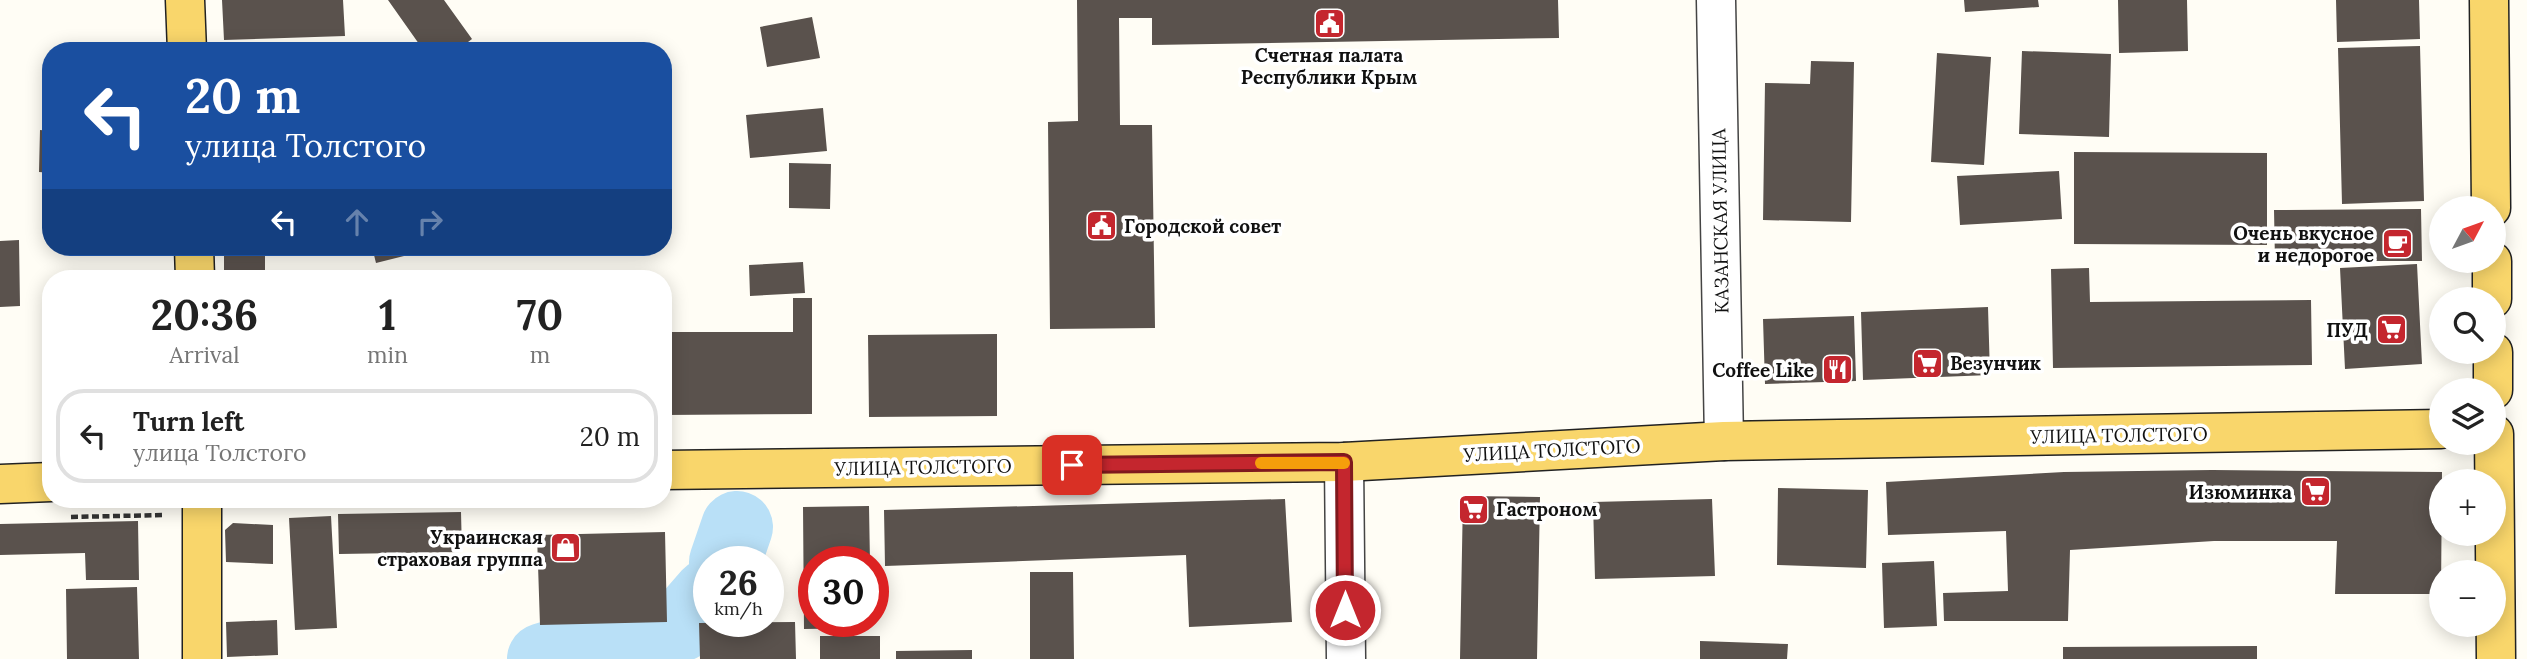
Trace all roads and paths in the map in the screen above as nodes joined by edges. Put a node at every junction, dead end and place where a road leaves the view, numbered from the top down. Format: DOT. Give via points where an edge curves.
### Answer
graph roads {
  1 [pos="185,0"];
  2 [pos="1716,0"];
  3 [pos="2489,0"];
  4 [pos="187,42"];
  5 [pos="2491,196"];
  6 [pos="2527,427"];
  7 [pos="2429,429"];
  8 [pos="2506,430"];
  9 [pos="1724,441"];
  10 [pos="2494,455"];
  11 [pos="1344,462"];
  12 [pos="672,470"];
  13 [pos="42,482"];
  14 [pos="0,484"];
  15 [pos="177,508"];
  16 [pos="202,508"];
  17 [pos="66,517"];
  18 [pos="202,659"];
  19 [pos="1346,659"];
  20 [pos="2496,659"];
  1 -- 4 [label="main road"];
  2 -- 9 [label="street, КАЗАНСКАЯ УЛИЦА"];
  3 -- 5 [label="main road"];
  6 -- 8 [label="main road"];
  7 -- 9 [label="main road, УЛИЦА ТОЛСТОГО"];
  9 -- 11 [label="main road, УЛИЦА ТОЛСТОГО"];
  10 -- 20 [label="main road"];
  11 -- 12 [label="main road, УЛИЦА ТОЛСТОГО"];
  11 -- 19 [label="street"];
  13 -- 14 [label="main road"];
  15 -- 17 [label="path"];
  16 -- 18 [label="main road"];
}
